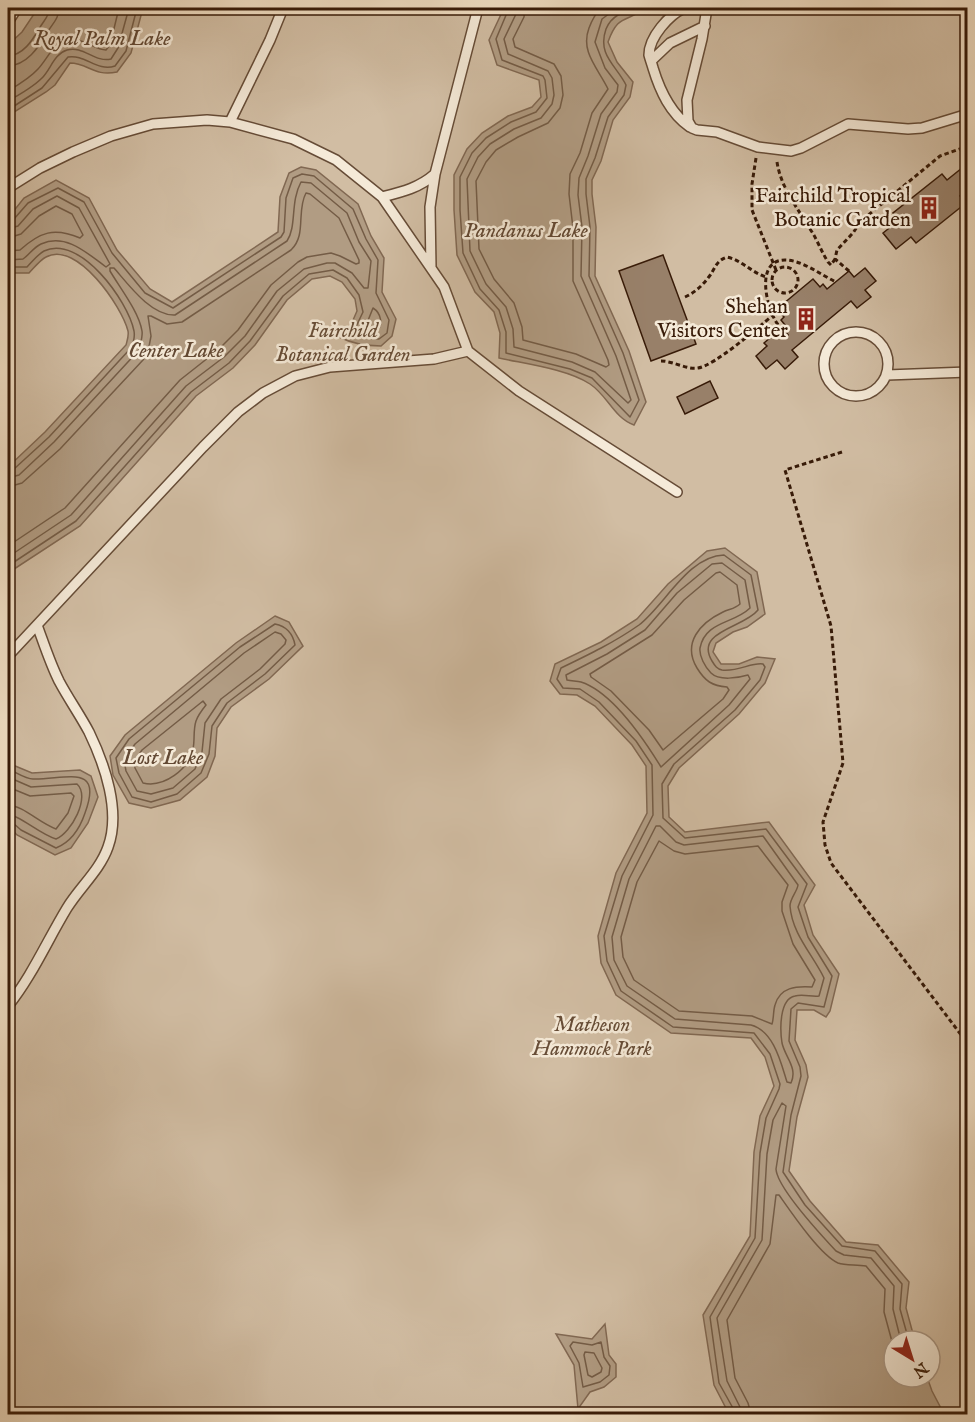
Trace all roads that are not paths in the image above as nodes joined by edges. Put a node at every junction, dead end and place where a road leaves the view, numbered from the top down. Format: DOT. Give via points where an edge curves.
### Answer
graph roads {
  1 [pos="17,8"];
  2 [pos="283,8"];
  3 [pos="478,8"];
  4 [pos="684,8"];
  5 [pos="707,8"];
  6 [pos="8,22"];
  7 [pos="705,26"];
  8 [pos="651,61"];
  9 [pos="968,114"];
  10 [pos="231,122"];
  11 [pos="692,128"];
  12 [pos="435,174"];
  13 [pos="8,188"];
  14 [pos="382,197"];
  15 [pos="432,268"];
  16 [pos="468,351"];
  17 [pos="968,372"];
  18 [pos="887,375"];
  19 [pos="677,492"];
  20 [pos="37,625"];
  21 [pos="8,656"];
  22 [pos="8,1006"];
  1 -- 6 [label="lane"];
  2 -- 10 [label="lane"];
  3 -- 12 [label="lane"];
  4 -- 8 [label="lane" via="653,39"];
  5 -- 7 [label="lane"];
  7 -- 8 [label="lane" via="670,43"];
  7 -- 11 [label="lane" via="687,100"];
  8 -- 11 [label="lane" via="669,106"];
  9 -- 11 [label="lane" via="922,128 848,124 796,150 758,147 717,132"];
  10 -- 13 [label="lane" via="167,122 124,132 57,159"];
  10 -- 14 [label="lane" via="293,139 336,160"];
  12 -- 14 [label="lane" via="410,191"];
  12 -- 15 [label="lane" via="430,207"];
  14 -- 15 [label="lane"];
  15 -- 16 [label="lane" via="444,287"];
  16 -- 19 [label="lane" via="519,391"];
  16 -- 20 [label="lane" via="434,359 330,367 272,387 238,412 203,447"];
  17 -- 18 [label="lane"];
  18 -- 18 [label="lane" via="887,353 879,341 867,334 853,332 840,337 826,352 825,373 836,390 845,395 865,396 882,384"];
  20 -- 21 [label="lane"];
  20 -- 22 [label="lane" via="49,660 99,756 113,823 102,861 69,905"];
}
